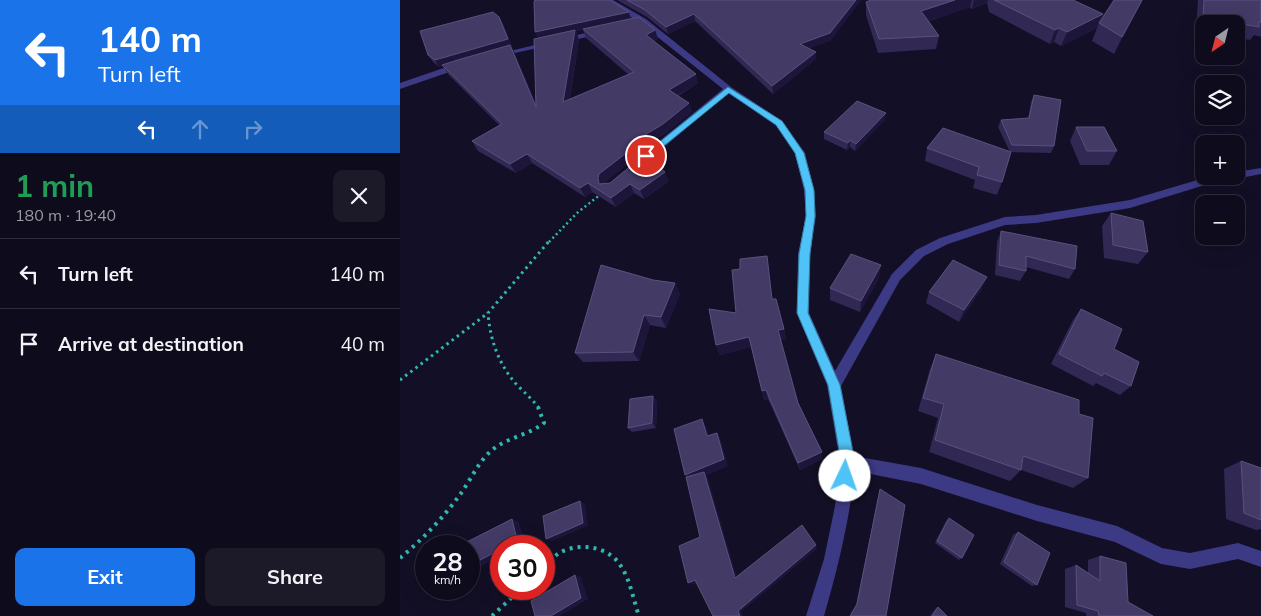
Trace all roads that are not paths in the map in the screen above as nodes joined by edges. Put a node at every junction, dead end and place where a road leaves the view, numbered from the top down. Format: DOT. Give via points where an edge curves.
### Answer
graph roads {
  1 [pos="608,0"];
  2 [pos="643,21"];
  3 [pos="626,25"];
  4 [pos="608,29"];
  5 [pos="492,56"];
  6 [pos="473,62"];
  7 [pos="400,86"];
  8 [pos="728,90"];
  9 [pos="1261,171"];
  10 [pos="1245,174"];
  11 [pos="1195,185"];
  12 [pos="609,188"];
  13 [pos="834,385"];
  14 [pos="848,462"];
  15 [pos="1261,559"];
  16 [pos="815,616"];
  1 -- 2 [label="street"];
  2 -- 3 [label="street"];
  2 -- 8 [label="street"];
  4 -- 5 [label="street"];
  6 -- 7 [label="street"];
  8 -- 12 [label="street"];
  8 -- 13 [label="street" via="779,123 800,153 810,190 802,313"];
  9 -- 10 [label="street"];
  11 -- 13 [label="street" via="1130,204 1005,221 944,241 920,253 896,277"];
  13 -- 14 [label="street"];
  14 -- 15 [label="street" via="921,476 1037,513 1117,534 1162,556 1190,561 1238,551"];
  14 -- 16 [label="street" via="832,560"];
}
